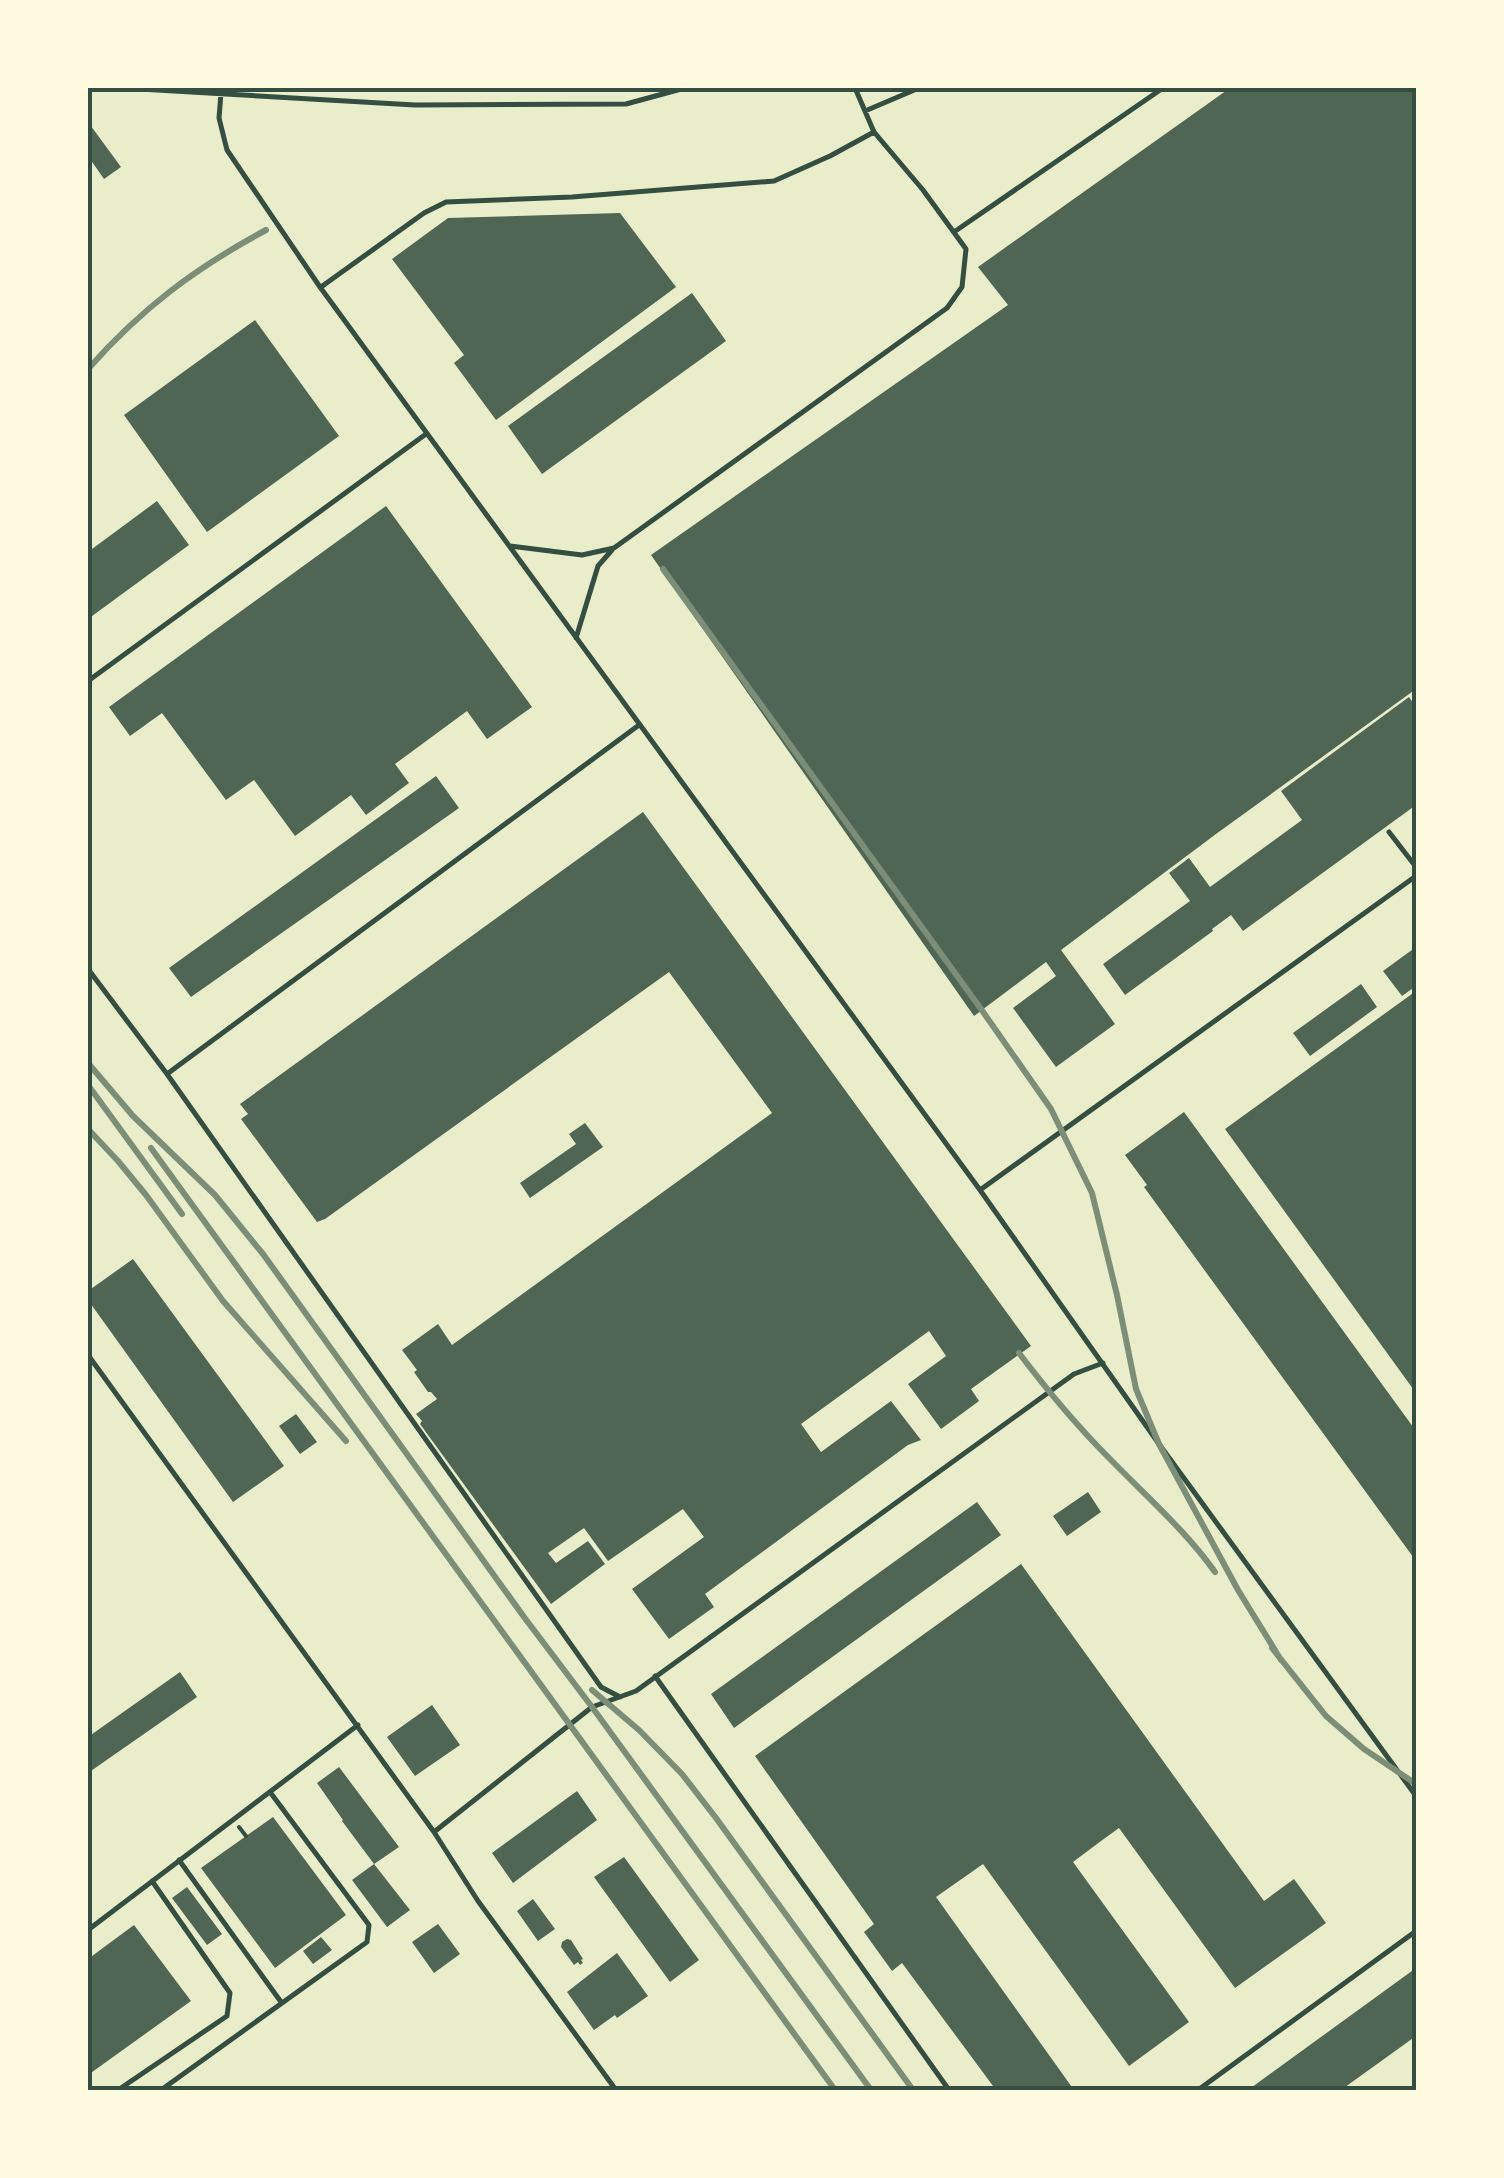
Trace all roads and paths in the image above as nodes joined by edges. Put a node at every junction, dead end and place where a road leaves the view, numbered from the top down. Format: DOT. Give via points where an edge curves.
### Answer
graph roads {
  1 [pos="122,88"];
  2 [pos="685,88"];
  3 [pos="855,88"];
  4 [pos="919,88"];
  5 [pos="1163,88"];
  6 [pos="220,93"];
  7 [pos="865,110"];
  8 [pos="874,132"];
  9 [pos="954,232"];
  10 [pos="320,287"];
  11 [pos="426,434"];
  12 [pos="508,546"];
  13 [pos="614,548"];
  14 [pos="576,638"];
  15 [pos="88,681"];
  16 [pos="639,725"];
  17 [pos="1389,832"];
  18 [pos="1416,867"];
  19 [pos="1416,876"];
  20 [pos="88,969"];
  21 [pos="167,1074"];
  22 [pos="980,1190"];
  23 [pos="88,1355"];
  24 [pos="1103,1363"];
  25 [pos="655,1676"];
  26 [pos="622,1698"];
  27 [pos="358,1725"];
  28 [pos="270,1792"];
  29 [pos="1416,1796"];
  30 [pos="434,1832"];
  31 [pos="179,1860"];
  32 [pos="152,1881"];
  33 [pos="88,1930"];
  34 [pos="1416,1931"];
  35 [pos="281,2002"];
  36 [pos="118,2090"];
  37 [pos="161,2090"];
  38 [pos="616,2090"];
  39 [pos="949,2090"];
  40 [pos="1198,2090"];
  1 -- 6 [label="lane"];
  2 -- 6 [label="lane" via="626,104 415,105"];
  3 -- 7 [label="lane"];
  4 -- 7 [label="lane"];
  5 -- 9 [label="lane"];
  6 -- 10 [label="lane" via="227,150"];
  7 -- 8 [label="lane"];
  8 -- 9 [label="lane"];
  8 -- 10 [label="lane" via="774,181 446,202"];
  9 -- 13 [label="lane" via="966,249 962,287 947,308"];
  10 -- 11 [label="lane"];
  11 -- 12 [label="lane"];
  11 -- 15 [label="lane"];
  12 -- 13 [label="lane" via="582,555"];
  12 -- 14 [label="lane"];
  13 -- 14 [label="lane" via="598,566"];
  14 -- 16 [label="lane"];
  16 -- 21 [label="lane"];
  16 -- 22 [label="lane"];
  17 -- 18 [label="lane"];
  19 -- 22 [label="lane"];
  20 -- 21 [label="lane"];
  21 -- 26 [label="lane" via="601,1687"];
  22 -- 24 [label="lane"];
  23 -- 27 [label="lane"];
  24 -- 25 [label="lane" via="1074,1374"];
  24 -- 29 [label="lane"];
  25 -- 26 [label="lane"];
  25 -- 39 [label="lane"];
  26 -- 30 [label="lane" via="592,1707"];
  27 -- 28 [label="lane"];
  27 -- 30 [label="lane"];
  28 -- 31 [label="lane"];
  28 -- 35 [label="lane" via="369,1925 367,1942"];
  30 -- 38 [label="lane"];
  31 -- 32 [label="lane"];
  31 -- 35 [label="lane"];
  32 -- 33 [label="lane"];
  32 -- 36 [label="lane" via="230,1993 227,2016"];
  34 -- 40 [label="lane"];
  35 -- 37 [label="lane"];
}
